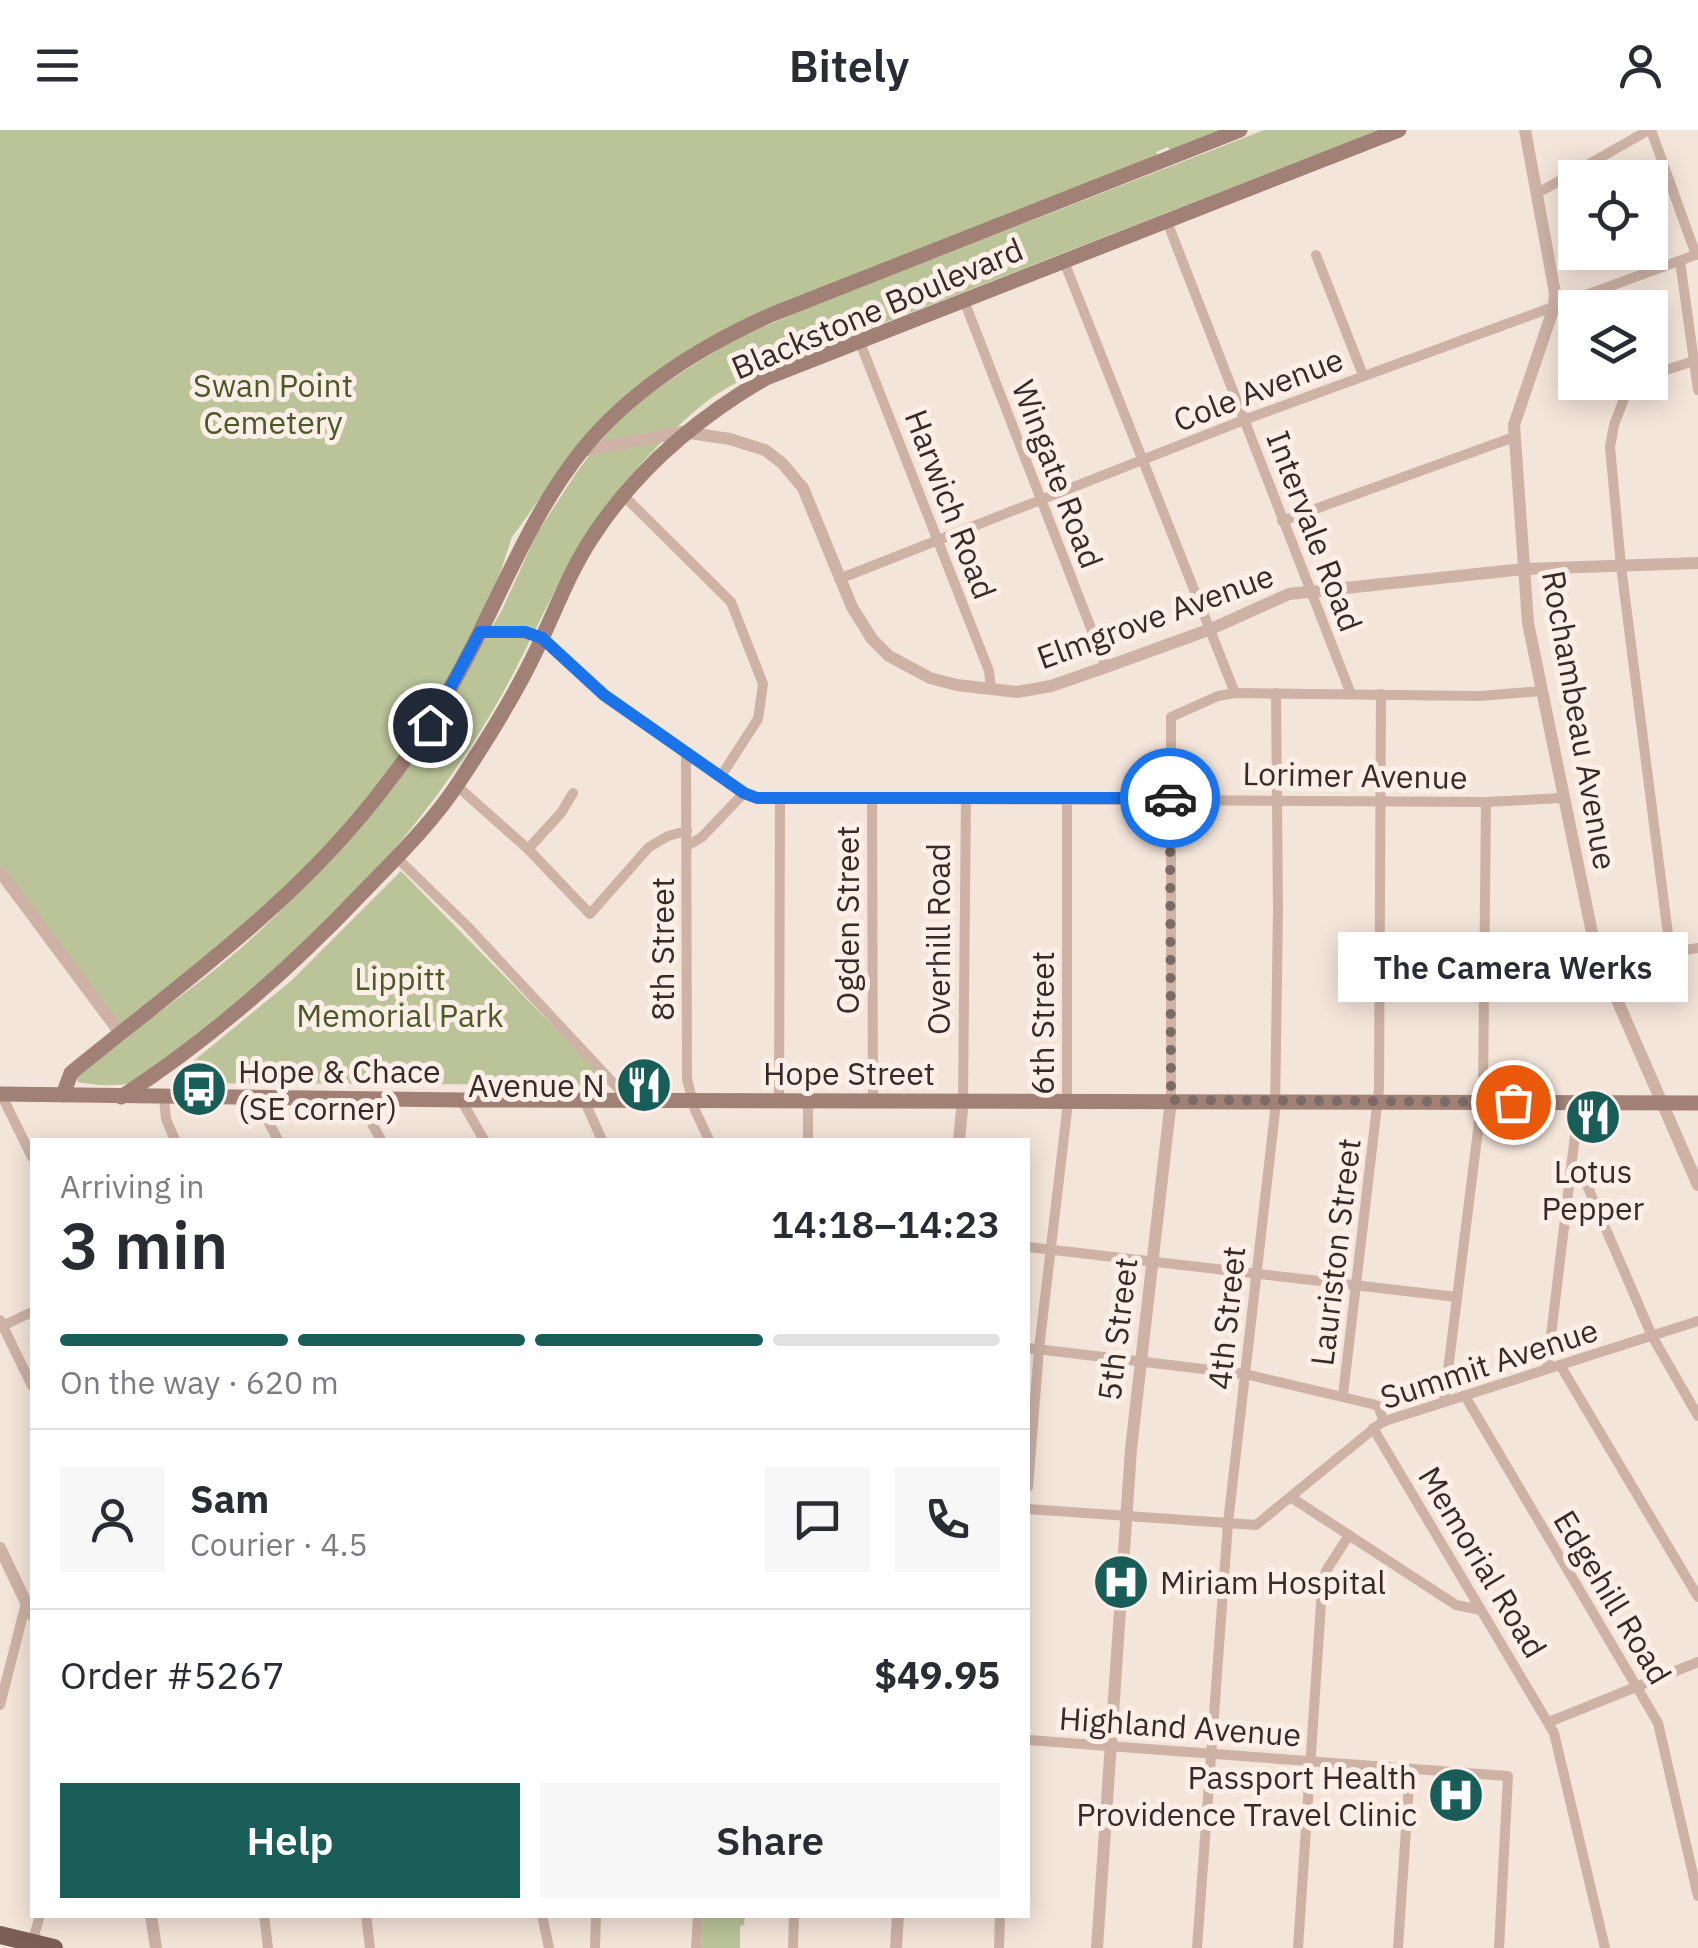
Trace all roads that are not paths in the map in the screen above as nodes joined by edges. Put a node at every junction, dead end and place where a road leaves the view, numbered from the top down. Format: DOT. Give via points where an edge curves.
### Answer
graph roads {
  1 [pos="1240,130"];
  2 [pos="1398,130"];
  3 [pos="1525,130"];
  4 [pos="1650,130"];
  5 [pos="1536,194"];
  6 [pos="1166,219"];
  7 [pos="1697,254"];
  8 [pos="1316,255"];
  9 [pos="1063,259"];
  10 [pos="1680,261"];
  11 [pos="963,298"];
  12 [pos="1554,308"];
  13 [pos="858,339"];
  14 [pos="1694,361"];
  15 [pos="1668,369"];
  16 [pos="1363,376"];
  17 [pos="1698,390"];
  18 [pos="1623,400"];
  19 [pos="1244,420"];
  20 [pos="686,433"];
  21 [pos="1514,437"];
  22 [pos="582,450"];
  23 [pos="1143,460"];
  24 [pos="623,496"];
  25 [pos="1041,500"];
  26 [pos="1282,520"];
  27 [pos="938,540"];
  28 [pos="1698,562"];
  29 [pos="1621,566"];
  30 [pos="1524,569"];
  31 [pos="839,578"];
  32 [pos="1313,590"];
  33 [pos="1210,628"];
  34 [pos="480,632"];
  35 [pos="542,638"];
  36 [pos="1106,667"];
  37 [pos="991,689"];
  38 [pos="1541,690"];
  39 [pos="1235,692"];
  40 [pos="1276,693"];
  41 [pos="1351,694"];
  42 [pos="1381,694"];
  43 [pos="686,753"];
  44 [pos="720,776"];
  45 [pos="456,786"];
  46 [pos="573,793"];
  47 [pos="744,793"];
  48 [pos="780,798"];
  49 [pos="872,798"];
  50 [pos="966,798"];
  51 [pos="1067,798"];
  52 [pos="1172,798"];
  53 [pos="1563,798"];
  54 [pos="1276,799"];
  55 [pos="1382,799"];
  56 [pos="1486,802"];
  57 [pos="687,831"];
  58 [pos="687,846"];
  59 [pos="528,849"];
  60 [pos="396,857"];
  61 [pos="0,872"];
  62 [pos="1698,948"];
  63 [pos="1670,950"];
  64 [pos="1600,963"];
  65 [pos="1608,982"];
  66 [pos="1486,991"];
  67 [pos="120,1033"];
  68 [pos="166,1064"];
  69 [pos="0,1094"];
  70 [pos="63,1095"];
  71 [pos="121,1097"];
  72 [pos="164,1098"];
  73 [pos="256,1098"];
  74 [pos="358,1098"];
  75 [pos="628,1099"];
  76 [pos="963,1099"];
  77 [pos="461,1100"];
  78 [pos="584,1100"];
  79 [pos="692,1100"];
  80 [pos="1067,1100"];
  81 [pos="1171,1100"];
  82 [pos="1275,1100"];
  83 [pos="1378,1100"];
  84 [pos="779,1101"];
  85 [pos="808,1101"];
  86 [pos="873,1102"];
  87 [pos="1481,1102"];
  88 [pos="1578,1102"];
  89 [pos="1662,1103"];
  90 [pos="1698,1103"];
  91 [pos="173,1138"];
  92 [pos="277,1138"];
  93 [pos="380,1138"];
  94 [pos="483,1138"];
  95 [pos="601,1138"];
  96 [pos="708,1138"];
  97 [pos="808,1138"];
  98 [pos="959,1138"];
  99 [pos="30,1153"];
  100 [pos="1573,1165"];
  101 [pos="1698,1186"];
  102 [pos="1030,1247"];
  103 [pos="1051,1250"];
  104 [pos="1152,1262"];
  105 [pos="1256,1274"];
  106 [pos="1355,1286"];
  107 [pos="1457,1297"];
  108 [pos="30,1313"];
  109 [pos="1698,1321"];
  110 [pos="1,1325"];
  111 [pos="1652,1336"];
  112 [pos="1033,1349"];
  113 [pos="1140,1362"];
  114 [pos="1560,1365"];
  115 [pos="1547,1369"];
  116 [pos="1246,1374"];
  117 [pos="30,1382"];
  118 [pos="1342,1396"];
  119 [pos="1465,1396"];
  120 [pos="1444,1402"];
  121 [pos="1698,1416"];
  122 [pos="1379,1425"];
  123 [pos="1030,1431"];
  124 [pos="1292,1498"];
  125 [pos="1030,1510"];
  126 [pos="1126,1517"];
  127 [pos="1228,1523"];
  128 [pos="1349,1535"];
  129 [pos="0,1550"];
  130 [pos="1698,1597"];
  131 [pos="29,1609"];
  132 [pos="1481,1610"];
  133 [pos="1698,1662"];
  134 [pos="1637,1686"];
  135 [pos="0,1704"];
  136 [pos="1549,1722"];
  137 [pos="1030,1740"];
  138 [pos="1111,1746"];
  139 [pos="1211,1755"];
  140 [pos="1310,1760"];
  141 [pos="1410,1769"];
  142 [pos="1698,1896"];
  143 [pos="39,1918"];
  144 [pos="151,1918"];
  145 [pos="264,1918"];
  146 [pos="366,1918"];
  147 [pos="543,1918"];
  148 [pos="596,1918"];
  149 [pos="698,1918"];
  150 [pos="794,1918"];
  151 [pos="898,1918"];
  152 [pos="1000,1918"];
  153 [pos="0,1935"];
  154 [pos="32,1943"];
  155 [pos="54,1948"];
  156 [pos="156,1948"];
  157 [pos="268,1948"];
  158 [pos="370,1948"];
  159 [pos="549,1948"];
  160 [pos="596,1948"];
  161 [pos="696,1948"];
  162 [pos="794,1948"];
  163 [pos="896,1948"];
  164 [pos="999,1948"];
  165 [pos="1097,1948"];
  166 [pos="1196,1948"];
  167 [pos="1298,1948"];
  168 [pos="1398,1948"];
  169 [pos="1499,1948"];
  170 [pos="1605,1948"];
  1 -- 22 [label="main road, Blackstone Boulevard" via="735,331 640,392"];
  2 -- 6 [label="main road, Blackstone Boulevard"];
  3 -- 5 [label="street, Rochambeau Avenue"];
  4 -- 5 [label="street"];
  4 -- 7 [label="street"];
  5 -- 12 [label="street, Rochambeau Avenue"];
  6 -- 9 [label="main road, Blackstone Boulevard"];
  6 -- 19 [label="street, Intervale Road"];
  7 -- 10 [label="street, Cole Avenue"];
  8 -- 16 [label="street"];
  9 -- 11 [label="main road, Blackstone Boulevard"];
  9 -- 23 [label="street"];
  10 -- 12 [label="street, Cole Avenue"];
  10 -- 14 [label="street"];
  11 -- 13 [label="main road, Blackstone Boulevard"];
  11 -- 25 [label="street, Wingate Road"];
  12 -- 16 [label="street, Cole Avenue"];
  12 -- 21 [label="street, Rochambeau Avenue"];
  13 -- 20 [label="main road, Blackstone Boulevard" via="766,378"];
  13 -- 27 [label="street, Harwich Road"];
  14 -- 15 [label="street"];
  14 -- 17 [label="street"];
  16 -- 19 [label="street, Cole Avenue"];
  18 -- 29 [label="street" via="1610,448"];
  19 -- 23 [label="street, Cole Avenue"];
  19 -- 26 [label="street, Intervale Road"];
  20 -- 22 [label="street, Elmgrove Avenue"];
  20 -- 24 [label="main road, Blackstone Boulevard"];
  20 -- 31 [label="street, Elmgrove Avenue" via="765,450 782,463 802,488"];
  21 -- 26 [label="street"];
  21 -- 30 [label="street, Rochambeau Avenue"];
  22 -- 34 [label="main road, Blackstone Boulevard" via="524,540"];
  23 -- 25 [label="street, Cole Avenue"];
  23 -- 33 [label="street"];
  24 -- 35 [label="main road, Blackstone Boulevard" via="570,574"];
  24 -- 44 [label="street" via="732,602 763,684 758,719"];
  25 -- 27 [label="street, Cole Avenue"];
  25 -- 36 [label="street, Wingate Road"];
  26 -- 32 [label="street, Intervale Road"];
  27 -- 31 [label="street, Cole Avenue"];
  27 -- 37 [label="street, Harwich Road"];
  28 -- 29 [label="street, Elmgrove Avenue"];
  29 -- 30 [label="street, Elmgrove Avenue"];
  29 -- 63 [label="street"];
  30 -- 32 [label="street, Elmgrove Avenue"];
  30 -- 38 [label="street, Rochambeau Avenue"];
  31 -- 37 [label="street, Elmgrove Avenue" via="860,622 889,656 930,678"];
  32 -- 33 [label="street, Elmgrove Avenue"];
  32 -- 41 [label="street, Intervale Road"];
  33 -- 36 [label="street, Elmgrove Avenue"];
  33 -- 39 [label="street"];
  34 -- 35 [label="street"];
  34 -- 67 [label="main road, Blackstone Boulevard" via="430,725 342,839 244,936"];
  35 -- 43 [label="street, Lorimer Avenue" via="604,695"];
  35 -- 45 [label="main road, Blackstone Boulevard" via="512,700"];
  36 -- 37 [label="street, Elmgrove Avenue" via="1036,689"];
  38 -- 42 [label="street"];
  38 -- 53 [label="street, Rochambeau Avenue"];
  39 -- 40 [label="street"];
  39 -- 52 [label="street, 5th Street" via="1170,717"];
  40 -- 41 [label="street"];
  40 -- 54 [label="street, 4th Street"];
  41 -- 42 [label="street"];
  42 -- 55 [label="street, Lauriston Street"];
  43 -- 44 [label="street, Lorimer Avenue"];
  43 -- 57 [label="street, 8th Street"];
  44 -- 47 [label="street, Lorimer Avenue"];
  45 -- 59 [label="street"];
  45 -- 60 [label="main road, Blackstone Boulevard"];
  46 -- 59 [label="street"];
  47 -- 48 [label="street, Lorimer Avenue"];
  47 -- 58 [label="street"];
  48 -- 49 [label="street, Lorimer Avenue"];
  48 -- 84 [label="street"];
  49 -- 50 [label="street, Lorimer Avenue"];
  49 -- 86 [label="street, Ogden Street"];
  50 -- 51 [label="street, Lorimer Avenue"];
  50 -- 76 [label="street, Overhill Road"];
  51 -- 52 [label="street, Lorimer Avenue"];
  51 -- 80 [label="street, 6th Street"];
  52 -- 54 [label="street, Lorimer Avenue"];
  52 -- 81 [label="street, 5th Street"];
  53 -- 56 [label="street, Lorimer Avenue"];
  53 -- 64 [label="street, Rochambeau Avenue"];
  54 -- 55 [label="street, Lorimer Avenue"];
  54 -- 82 [label="street, 4th Street"];
  55 -- 56 [label="street, Lorimer Avenue"];
  55 -- 83 [label="street, Lauriston Street"];
  56 -- 66 [label="street"];
  57 -- 58 [label="street, 8th Street"];
  57 -- 59 [label="street" via="649,847 590,914"];
  58 -- 79 [label="street, 8th Street"];
  60 -- 68 [label="main road, Blackstone Boulevard" via="298,957"];
  60 -- 75 [label="street"];
  61 -- 67 [label="street"];
  62 -- 63 [label="street"];
  63 -- 64 [label="street"];
  64 -- 65 [label="street, Rochambeau Avenue"];
  65 -- 66 [label="street"];
  65 -- 89 [label="street, Rochambeau Avenue"];
  66 -- 87 [label="street"];
  67 -- 70 [label="main road, Blackstone Boulevard" via="71,1073"];
  68 -- 71 [label="main road, Blackstone Boulevard"];
  68 -- 72 [label="main road"];
  69 -- 70 [label="main road, Hope Street"];
  69 -- 99 [label="street"];
  70 -- 71 [label="main road, Hope Street"];
  71 -- 72 [label="main road, Hope Street"];
  72 -- 73 [label="main road, Hope Street"];
  72 -- 91 [label="street"];
  73 -- 74 [label="main road, Hope Street"];
  73 -- 92 [label="street"];
  74 -- 77 [label="main road, Hope Street"];
  74 -- 93 [label="street"];
  75 -- 78 [label="main road, Hope Street"];
  75 -- 79 [label="main road, Hope Street"];
  76 -- 80 [label="main road, Hope Street"];
  76 -- 86 [label="main road, Hope Street"];
  76 -- 98 [label="street, Overhill Road"];
  77 -- 78 [label="main road, Hope Street"];
  77 -- 94 [label="street"];
  78 -- 95 [label="street"];
  79 -- 84 [label="main road, Hope Street"];
  79 -- 96 [label="street, 8th Street"];
  80 -- 81 [label="main road, Hope Street"];
  80 -- 103 [label="street, 6th Street"];
  81 -- 82 [label="main road, Hope Street"];
  81 -- 104 [label="street, 5th Street"];
  82 -- 83 [label="main road, Hope Street"];
  82 -- 105 [label="street, 4th Street"];
  83 -- 87 [label="main road, Hope Street"];
  83 -- 106 [label="street, Lauriston Street"];
  84 -- 85 [label="main road, Hope Street"];
  85 -- 86 [label="main road, Hope Street"];
  85 -- 97 [label="street"];
  87 -- 88 [label="main road, Hope Street"];
  87 -- 107 [label="street"];
  88 -- 89 [label="main road, Hope Street"];
  88 -- 100 [label="street"];
  89 -- 90 [label="main road, Hope Street"];
  89 -- 101 [label="street, Rochambeau Avenue"];
  100 -- 111 [label="street"];
  100 -- 115 [label="street"];
  102 -- 103 [label="street"];
  103 -- 104 [label="street"];
  103 -- 112 [label="street, 6th Street"];
  104 -- 105 [label="street"];
  104 -- 113 [label="street, 5th Street"];
  105 -- 106 [label="street"];
  105 -- 116 [label="street, 4th Street"];
  106 -- 107 [label="street"];
  106 -- 118 [label="street, Lauriston Street"];
  107 -- 120 [label="street"];
  108 -- 110 [label="street"];
  109 -- 111 [label="street, Summit Avenue"];
  110 -- 117 [label="street"];
  111 -- 114 [label="street, Summit Avenue"];
  111 -- 121 [label="street"];
  112 -- 113 [label="street"];
  112 -- 123 [label="street, 6th Street"];
  113 -- 116 [label="street"];
  113 -- 126 [label="street, 5th Street"];
  114 -- 115 [label="street, Summit Avenue"];
  114 -- 130 [label="street"];
  115 -- 119 [label="street, Summit Avenue"];
  116 -- 118 [label="street"];
  116 -- 127 [label="street, 4th Street"];
  118 -- 122 [label="street" via="1378,1406"];
  119 -- 120 [label="street, Summit Avenue"];
  119 -- 134 [label="street, Edgehill Road"];
  120 -- 122 [label="street, Summit Avenue"];
  122 -- 124 [label="street, Summit Avenue"];
  122 -- 132 [label="street, Memorial Road"];
  124 -- 127 [label="street, Summit Avenue" via="1262,1523"];
  124 -- 128 [label="street"];
  125 -- 126 [label="street, Summit Avenue"];
  126 -- 127 [label="street, Summit Avenue"];
  126 -- 138 [label="street, 5th Street"];
  127 -- 139 [label="street, 4th Street"];
  128 -- 132 [label="street" via="1456,1605"];
  128 -- 140 [label="street" via="1322,1589"];
  129 -- 131 [label="street"];
  131 -- 135 [label="street"];
  132 -- 136 [label="street, Memorial Road"];
  133 -- 134 [label="street"];
  134 -- 136 [label="street"];
  134 -- 142 [label="street, Edgehill Road" via="1660,1729"];
  136 -- 170 [label="street, Memorial Road"];
  137 -- 138 [label="street, Highland Avenue"];
  138 -- 139 [label="street, Highland Avenue"];
  138 -- 165 [label="street, 5th Street"];
  139 -- 140 [label="street, Highland Avenue"];
  139 -- 166 [label="street, 4th Street"];
  140 -- 141 [label="street, Highland Avenue"];
  140 -- 167 [label="street"];
  141 -- 168 [label="street"];
  141 -- 169 [label="street, Highland Avenue" via="1508,1776"];
  143 -- 154 [label="street"];
  144 -- 156 [label="street"];
  145 -- 157 [label="street"];
  146 -- 158 [label="street"];
  147 -- 159 [label="street"];
  148 -- 160 [label="street"];
  149 -- 161 [label="street"];
  150 -- 162 [label="street"];
  151 -- 163 [label="street"];
  152 -- 164 [label="street"];
  153 -- 154 [label="main road"];
  154 -- 155 [label="main road"];
}
